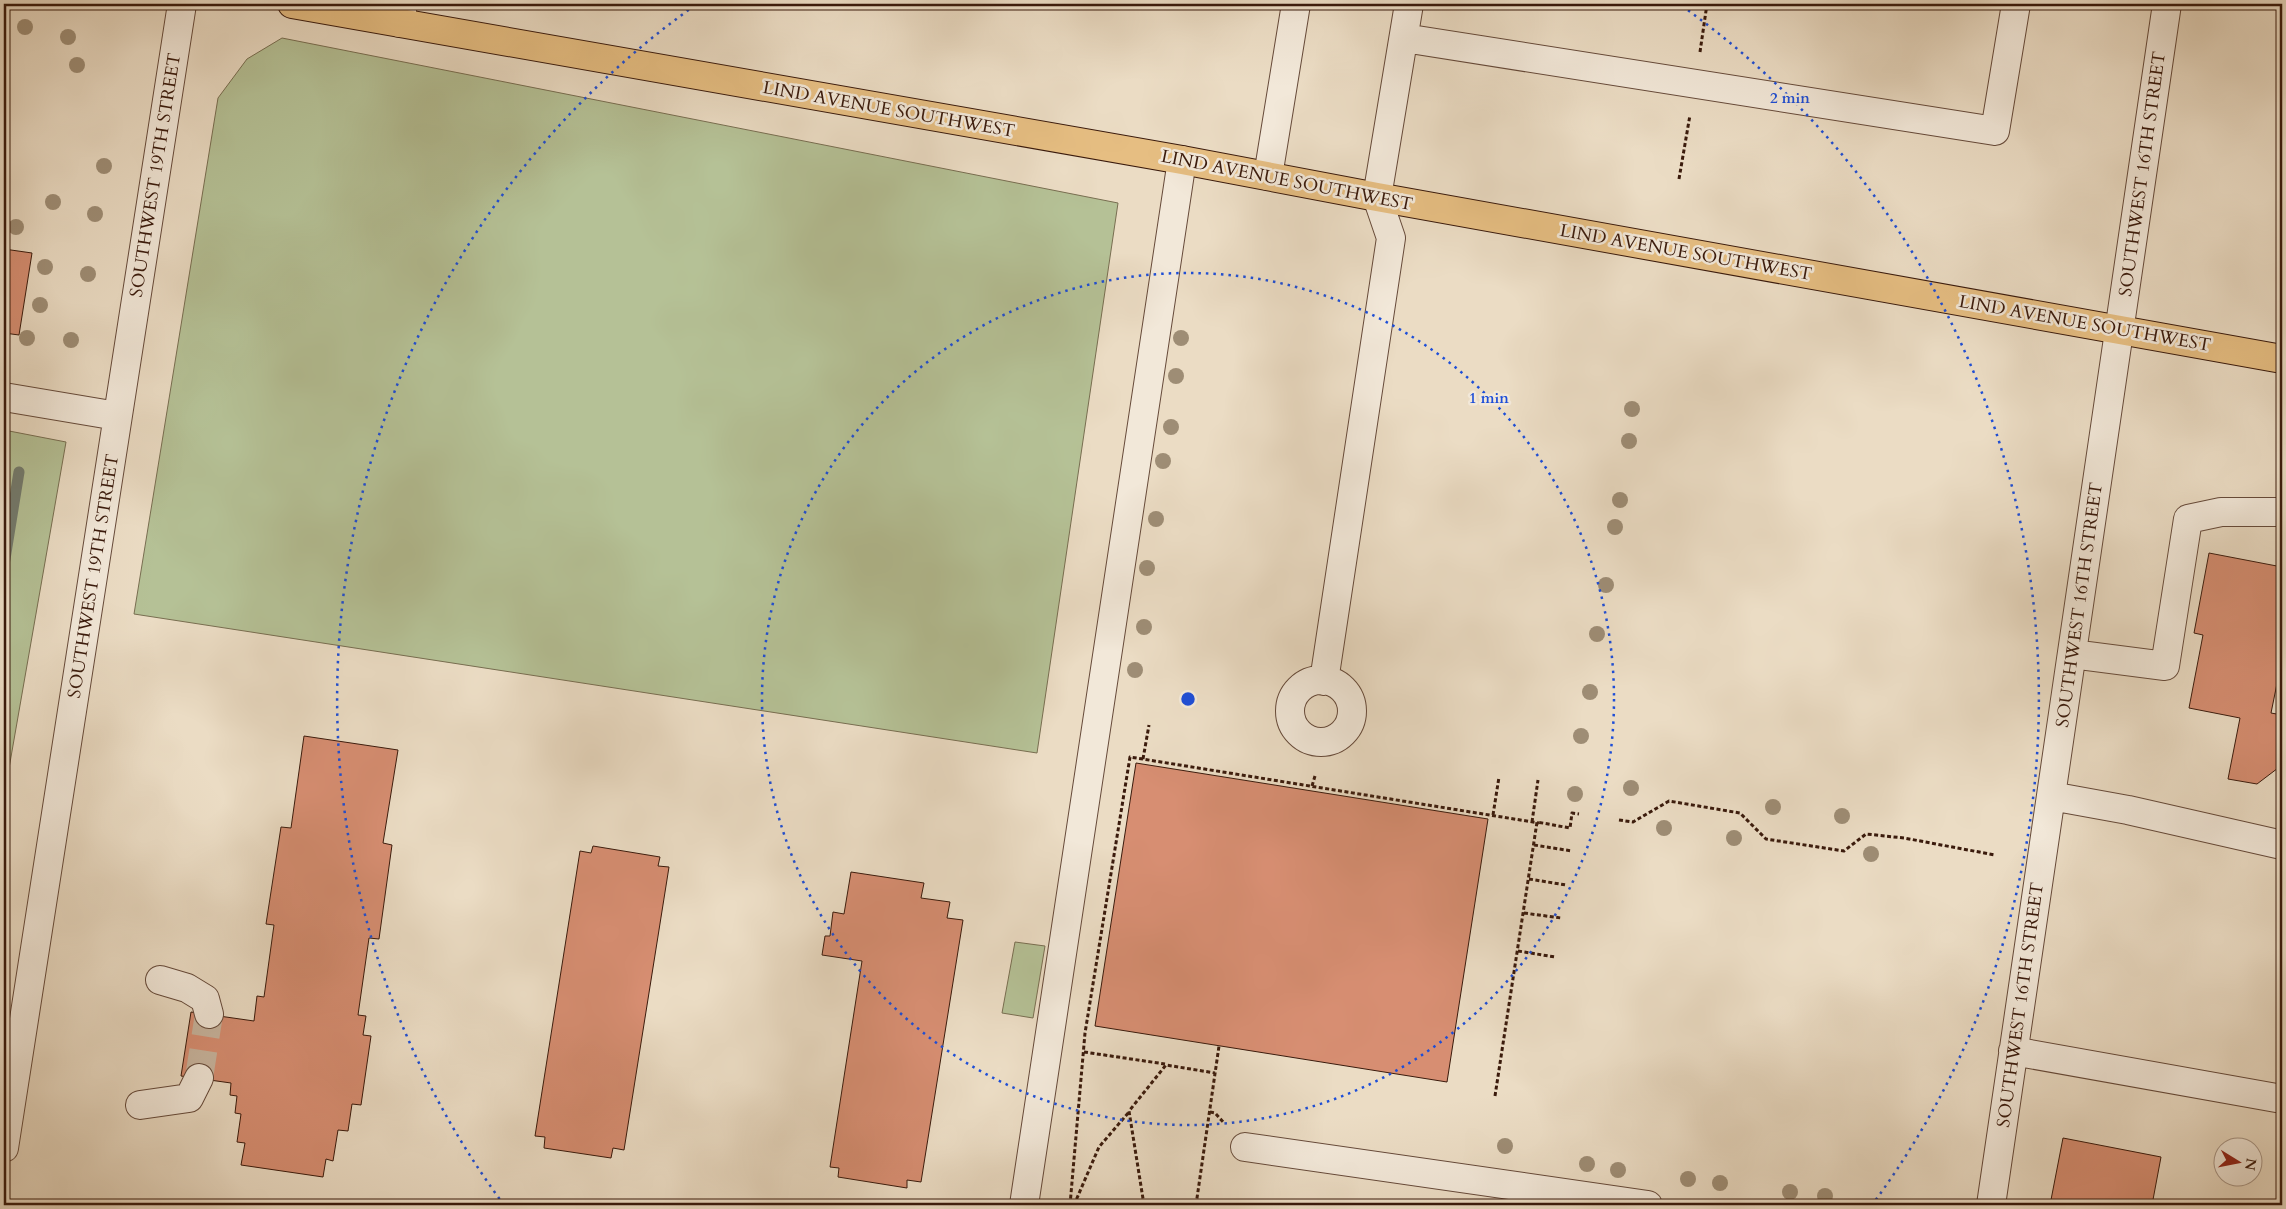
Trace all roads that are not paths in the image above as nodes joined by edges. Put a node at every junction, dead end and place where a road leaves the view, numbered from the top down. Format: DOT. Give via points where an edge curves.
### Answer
graph roads {
  1 [pos="182,4"];
  2 [pos="292,4"];
  3 [pos="1296,4"];
  4 [pos="1409,4"];
  5 [pos="2016,4"];
  6 [pos="2167,4"];
  7 [pos="402,13"];
  8 [pos="1404,38"];
  9 [pos="1182,160"];
  10 [pos="1268,176"];
  11 [pos="1378,197"];
  12 [pos="2120,329"];
  13 [pos="2282,359"];
  14 [pos="4,397"];
  15 [pos="117,416"];
  16 [pos="2282,512"];
  17 [pos="2072,654"];
  18 [pos="1324,681"];
  19 [pos="2051,796"];
  20 [pos="2282,845"];
  21 [pos="160,980"];
  22 [pos="209,1014"];
  23 [pos="2014,1051"];
  24 [pos="199,1078"];
  25 [pos="2282,1099"];
  26 [pos="140,1105"];
  27 [pos="1245,1146"];
  28 [pos="4,1148"];
  29 [pos="1024,1205"];
  30 [pos="1648,1205"];
  31 [pos="1991,1205"];
  1 -- 15 [label="street, SOUTHWEST 19TH STREET"];
  2 -- 7 [label="main road, LIND AVENUE SOUTHWEST"];
  3 -- 10 [label="street"];
  4 -- 8 [label="street"];
  5 -- 8 [label="street" via="1995,131"];
  6 -- 12 [label="street, SOUTHWEST 16TH STREET"];
  7 -- 9 [label="main road, LIND AVENUE SOUTHWEST"];
  8 -- 11 [label="street"];
  9 -- 10 [label="main road, LIND AVENUE SOUTHWEST"];
  9 -- 29 [label="street"];
  10 -- 11 [label="main road, LIND AVENUE SOUTHWEST"];
  11 -- 12 [label="main road, LIND AVENUE SOUTHWEST"];
  11 -- 18 [label="street" via="1391,238"];
  12 -- 13 [label="main road, LIND AVENUE SOUTHWEST"];
  12 -- 17 [label="street, SOUTHWEST 16TH STREET"];
  14 -- 15 [label="street"];
  15 -- 28 [label="street, SOUTHWEST 19TH STREET"];
  16 -- 17 [label="street" via="2222,512 2188,519 2166,666"];
  17 -- 19 [label="street, SOUTHWEST 16TH STREET"];
  19 -- 20 [label="street"];
  19 -- 23 [label="street, SOUTHWEST 16TH STREET"];
  21 -- 22 [label="street" via="187,988 205,999"];
  23 -- 25 [label="street"];
  23 -- 31 [label="street, SOUTHWEST 16TH STREET"];
  24 -- 26 [label="street" via="189,1098"];
  27 -- 30 [label="street"];
}
